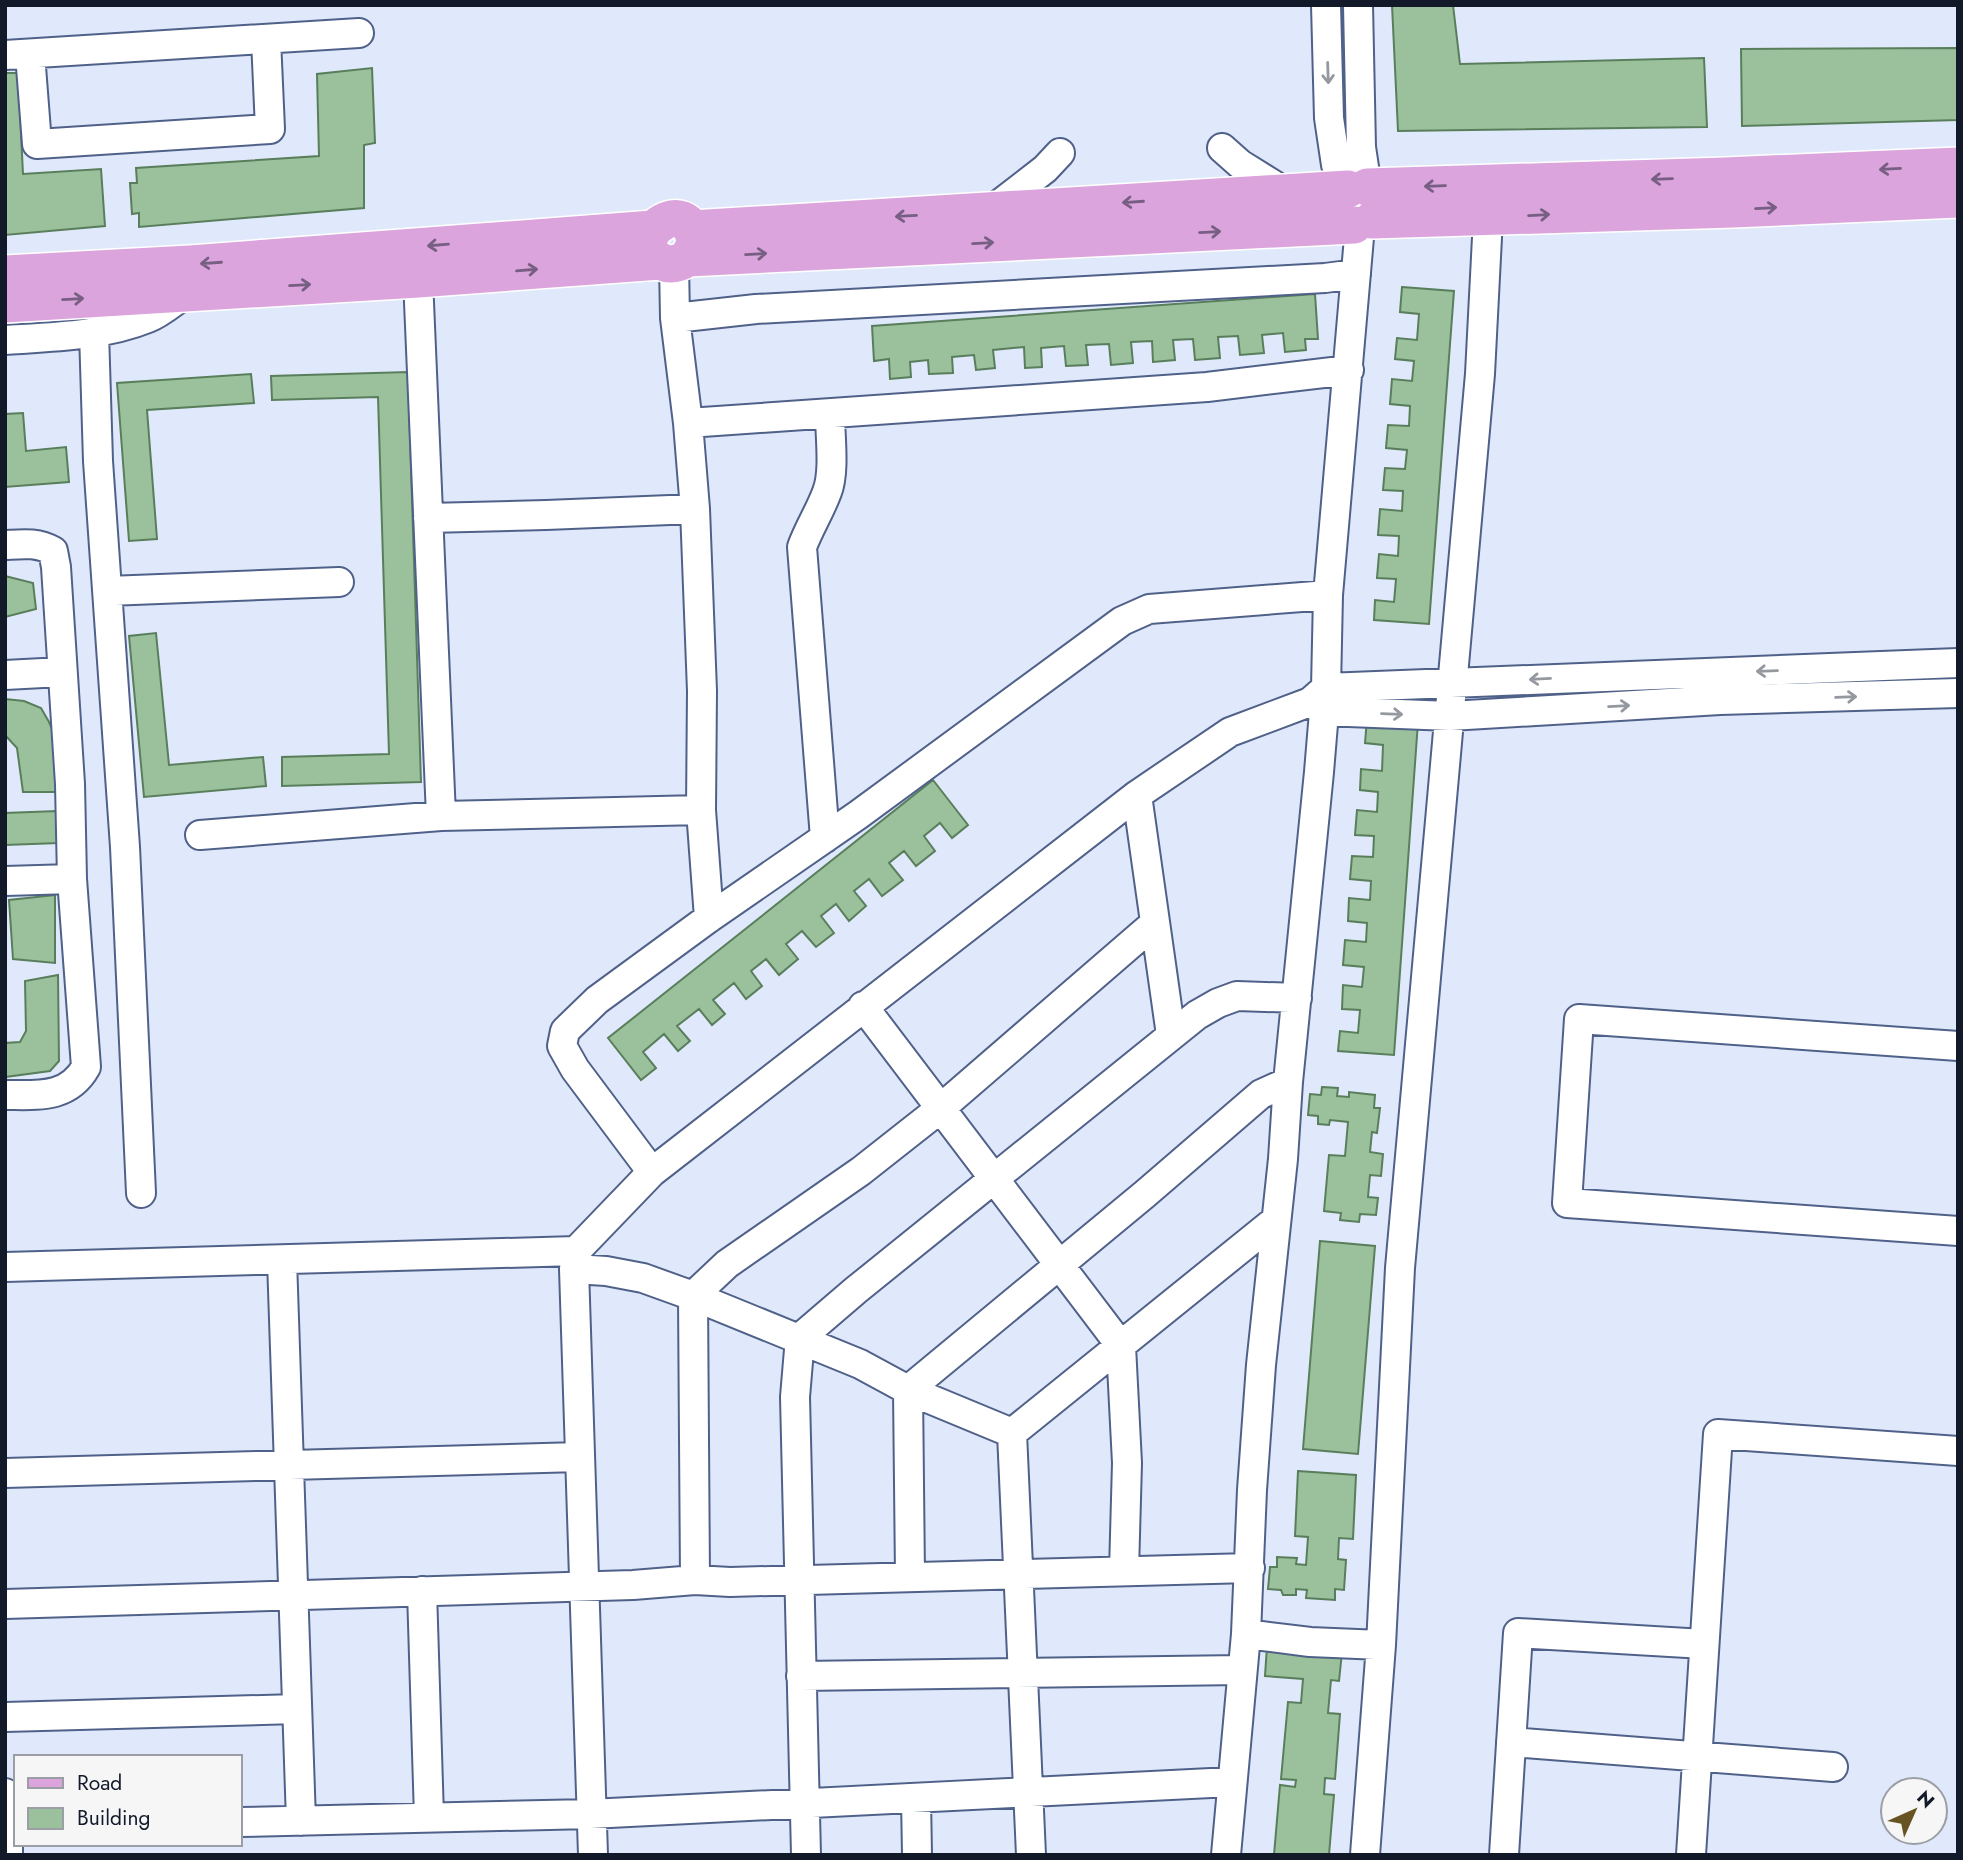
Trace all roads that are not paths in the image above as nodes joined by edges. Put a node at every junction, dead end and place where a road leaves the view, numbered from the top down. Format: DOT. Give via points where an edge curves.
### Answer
graph roads {
  1 [pos="1326,5"];
  2 [pos="1358,5"];
  3 [pos="359,33"];
  4 [pos="266,39"];
  5 [pos="18,54"];
  6 [pos="1223,148"];
  7 [pos="1060,153"];
  8 [pos="1958,166"];
  9 [pos="1285,192"];
  10 [pos="1958,199"];
  11 [pos="1360,209"];
  12 [pos="992,210"];
  13 [pos="1488,218"];
  14 [pos="673,248"];
  15 [pos="5,274"];
  16 [pos="1356,274"];
  17 [pos="418,279"];
  18 [pos="185,294"];
  19 [pos="5,304"];
  20 [pos="675,318"];
  21 [pos="94,331"];
  22 [pos="5,340"];
  23 [pos="1349,370"];
  24 [pos="830,414"];
  25 [pos="688,422"];
  26 [pos="695,509"];
  27 [pos="428,518"];
  28 [pos="5,545"];
  29 [pos="339,582"];
  30 [pos="108,591"];
  31 [pos="1328,595"];
  32 [pos="1958,663"];
  33 [pos="62,673"];
  34 [pos="5,675"];
  35 [pos="1450,684"];
  36 [pos="1958,692"];
  37 [pos="1320,700"];
  38 [pos="1450,716"];
  39 [pos="1137,795"];
  40 [pos="701,810"];
  41 [pos="441,816"];
  42 [pos="200,835"];
  43 [pos="825,838"];
  44 [pos="72,879"];
  45 [pos="5,881"];
  46 [pos="709,918"];
  47 [pos="1155,923"];
  48 [pos="1297,998"];
  49 [pos="863,1006"];
  50 [pos="1171,1035"];
  51 [pos="1958,1046"];
  52 [pos="1288,1082"];
  53 [pos="5,1095"];
  54 [pos="941,1108"];
  55 [pos="652,1172"];
  56 [pos="995,1179"];
  57 [pos="141,1193"];
  58 [pos="1276,1220"];
  59 [pos="1958,1231"];
  60 [pos="282,1260"];
  61 [pos="575,1260"];
  62 [pos="1060,1263"];
  63 [pos="5,1267"];
  64 [pos="693,1296"];
  65 [pos="800,1338"];
  66 [pos="1121,1346"];
  67 [pos="908,1390"];
  68 [pos="1012,1433"];
  69 [pos="1958,1451"];
  70 [pos="579,1457"];
  71 [pos="289,1465"];
  72 [pos="5,1473"];
  73 [pos="1250,1568"];
  74 [pos="1124,1572"];
  75 [pos="1018,1574"];
  76 [pos="910,1577"];
  77 [pos="695,1580"];
  78 [pos="798,1580"];
  79 [pos="585,1586"];
  80 [pos="422,1591"];
  81 [pos="293,1595"];
  82 [pos="5,1604"];
  83 [pos="1246,1634"];
  84 [pos="1704,1644"];
  85 [pos="1381,1645"];
  86 [pos="1242,1670"];
  87 [pos="1023,1673"];
  88 [pos="802,1676"];
  89 [pos="297,1709"];
  90 [pos="5,1717"];
  91 [pos="1511,1742"];
  92 [pos="1697,1756"];
  93 [pos="1833,1767"];
  94 [pos="1231,1782"];
  95 [pos="1028,1792"];
  96 [pos="5,1793"];
  97 [pos="916,1798"];
  98 [pos="804,1804"];
  99 [pos="590,1814"];
  100 [pos="429,1817"];
  101 [pos="301,1821"];
  102 [pos="242,1822"];
  103 [pos="9,1835"];
  104 [pos="593,1855"];
  105 [pos="806,1855"];
  106 [pos="917,1855"];
  107 [pos="1031,1855"];
  108 [pos="1226,1855"];
  109 [pos="1365,1855"];
  110 [pos="1504,1855"];
  111 [pos="1691,1855"];
  1 -- 11 [label="street, one-way" via="1329,118 1336,164"];
  2 -- 11 [label="street"];
  3 -- 4 [label="street"];
  4 -- 5 [label="street"];
  4 -- 5 [label="street" via="270,129 37,144"];
  6 -- 9 [label="street"];
  7 -- 12 [label="street"];
  8 -- 11 [label="main road, one-way" via="1697,177"];
  9 -- 11 [label="main road"];
  9 -- 12 [label="main road, one-way"];
  13 -- 10 [label="main road, one-way"];
  11 -- 13 [label="main road"];
  14 -- 11 [label="main road, one-way"];
  11 -- 16 [label="street"];
  12 -- 14 [label="main road, one-way"];
  13 -- 35 [label="street" via="1480,374"];
  14 -- 15 [label="main road, one-way"];
  17 -- 14 [label="main road, one-way"];
  14 -- 20 [label="street"];
  16 -- 20 [label="street" via="782,307"];
  16 -- 23 [label="street"];
  18 -- 17 [label="main road, one-way"];
  17 -- 27 [label="street"];
  19 -- 18 [label="main road, one-way"];
  18 -- 21 [label="street" via="150,317"];
  20 -- 25 [label="street"];
  21 -- 22 [label="street"];
  21 -- 30 [label="street"];
  23 -- 24 [label="street" via="1207,387"];
  23 -- 31 [label="street"];
  24 -- 25 [label="street"];
  24 -- 43 [label="street" via="831,480 802,547"];
  25 -- 26 [label="street"];
  26 -- 27 [label="street"];
  26 -- 40 [label="street"];
  27 -- 41 [label="street"];
  28 -- 33 [label="street" via="31,543 53,551"];
  29 -- 30 [label="street"];
  30 -- 57 [label="street"];
  31 -- 37 [label="street"];
  31 -- 43 [label="street" via="1149,609 1122,621"];
  32 -- 35 [label="street, one-way"];
  33 -- 34 [label="street"];
  33 -- 44 [label="street"];
  35 -- 37 [label="street"];
  35 -- 38 [label="street"];
  38 -- 36 [label="street, one-way"];
  37 -- 38 [label="street, one-way"];
  37 -- 39 [label="street" via="1230,732"];
  37 -- 48 [label="street"];
  38 -- 85 [label="street" via="1400,1268"];
  39 -- 47 [label="street"];
  39 -- 49 [label="street"];
  40 -- 41 [label="street"];
  40 -- 46 [label="street"];
  41 -- 42 [label="street"];
  43 -- 46 [label="street"];
  44 -- 45 [label="street"];
  44 -- 53 [label="street" via="86,1067 79,1080 47,1095"];
  46 -- 55 [label="street" via="597,1000 565,1031 562,1046 575,1069"];
  47 -- 50 [label="street"];
  47 -- 54 [label="street"];
  48 -- 50 [label="street" via="1237,996 1197,1015"];
  48 -- 52 [label="street"];
  49 -- 54 [label="street"];
  49 -- 55 [label="street"];
  50 -- 56 [label="street"];
  51 -- 59 [label="street" via="1579,1019 1567,1203"];
  52 -- 58 [label="street"];
  52 -- 62 [label="street" via="1261,1094"];
  54 -- 56 [label="street"];
  54 -- 64 [label="street" via="861,1171 727,1264"];
  55 -- 61 [label="street"];
  56 -- 62 [label="street"];
  56 -- 65 [label="street"];
  58 -- 66 [label="street"];
  58 -- 73 [label="street" via="1261,1366"];
  60 -- 61 [label="street"];
  60 -- 63 [label="street"];
  60 -- 71 [label="street"];
  61 -- 64 [label="street"];
  61 -- 70 [label="street"];
  62 -- 66 [label="street"];
  62 -- 67 [label="street"];
  64 -- 65 [label="street"];
  64 -- 77 [label="street"];
  65 -- 67 [label="street"];
  65 -- 78 [label="street" via="795,1397"];
  66 -- 68 [label="street"];
  66 -- 74 [label="street" via="1127,1462"];
  67 -- 68 [label="street"];
  67 -- 76 [label="street"];
  68 -- 75 [label="street"];
  69 -- 84 [label="street" via="1718,1434"];
  70 -- 71 [label="street"];
  70 -- 79 [label="street"];
  71 -- 72 [label="street"];
  71 -- 81 [label="street"];
  73 -- 74 [label="street"];
  73 -- 83 [label="street"];
  74 -- 75 [label="street"];
  75 -- 76 [label="street"];
  75 -- 87 [label="street"];
  76 -- 78 [label="street"];
  77 -- 78 [label="street"];
  77 -- 79 [label="street"];
  78 -- 88 [label="street"];
  79 -- 80 [label="street"];
  79 -- 99 [label="street"];
  80 -- 81 [label="street"];
  80 -- 100 [label="street"];
  81 -- 82 [label="street"];
  81 -- 89 [label="street"];
  83 -- 85 [label="street"];
  83 -- 86 [label="street"];
  84 -- 91 [label="street" via="1518,1633"];
  84 -- 92 [label="street"];
  85 -- 109 [label="street"];
  86 -- 87 [label="street"];
  86 -- 94 [label="street"];
  87 -- 88 [label="street"];
  87 -- 95 [label="street"];
  88 -- 98 [label="street"];
  89 -- 90 [label="street"];
  89 -- 101 [label="street"];
  91 -- 92 [label="street"];
  91 -- 110 [label="street"];
  92 -- 93 [label="street"];
  92 -- 111 [label="street"];
  94 -- 95 [label="street"];
  94 -- 108 [label="street"];
  95 -- 97 [label="street"];
  95 -- 107 [label="street"];
  96 -- 103 [label="street"];
  97 -- 98 [label="street"];
  97 -- 106 [label="street"];
  98 -- 99 [label="street"];
  98 -- 105 [label="street"];
  99 -- 100 [label="street"];
  99 -- 104 [label="street"];
  100 -- 101 [label="street"];
  101 -- 102 [label="street"];
}
